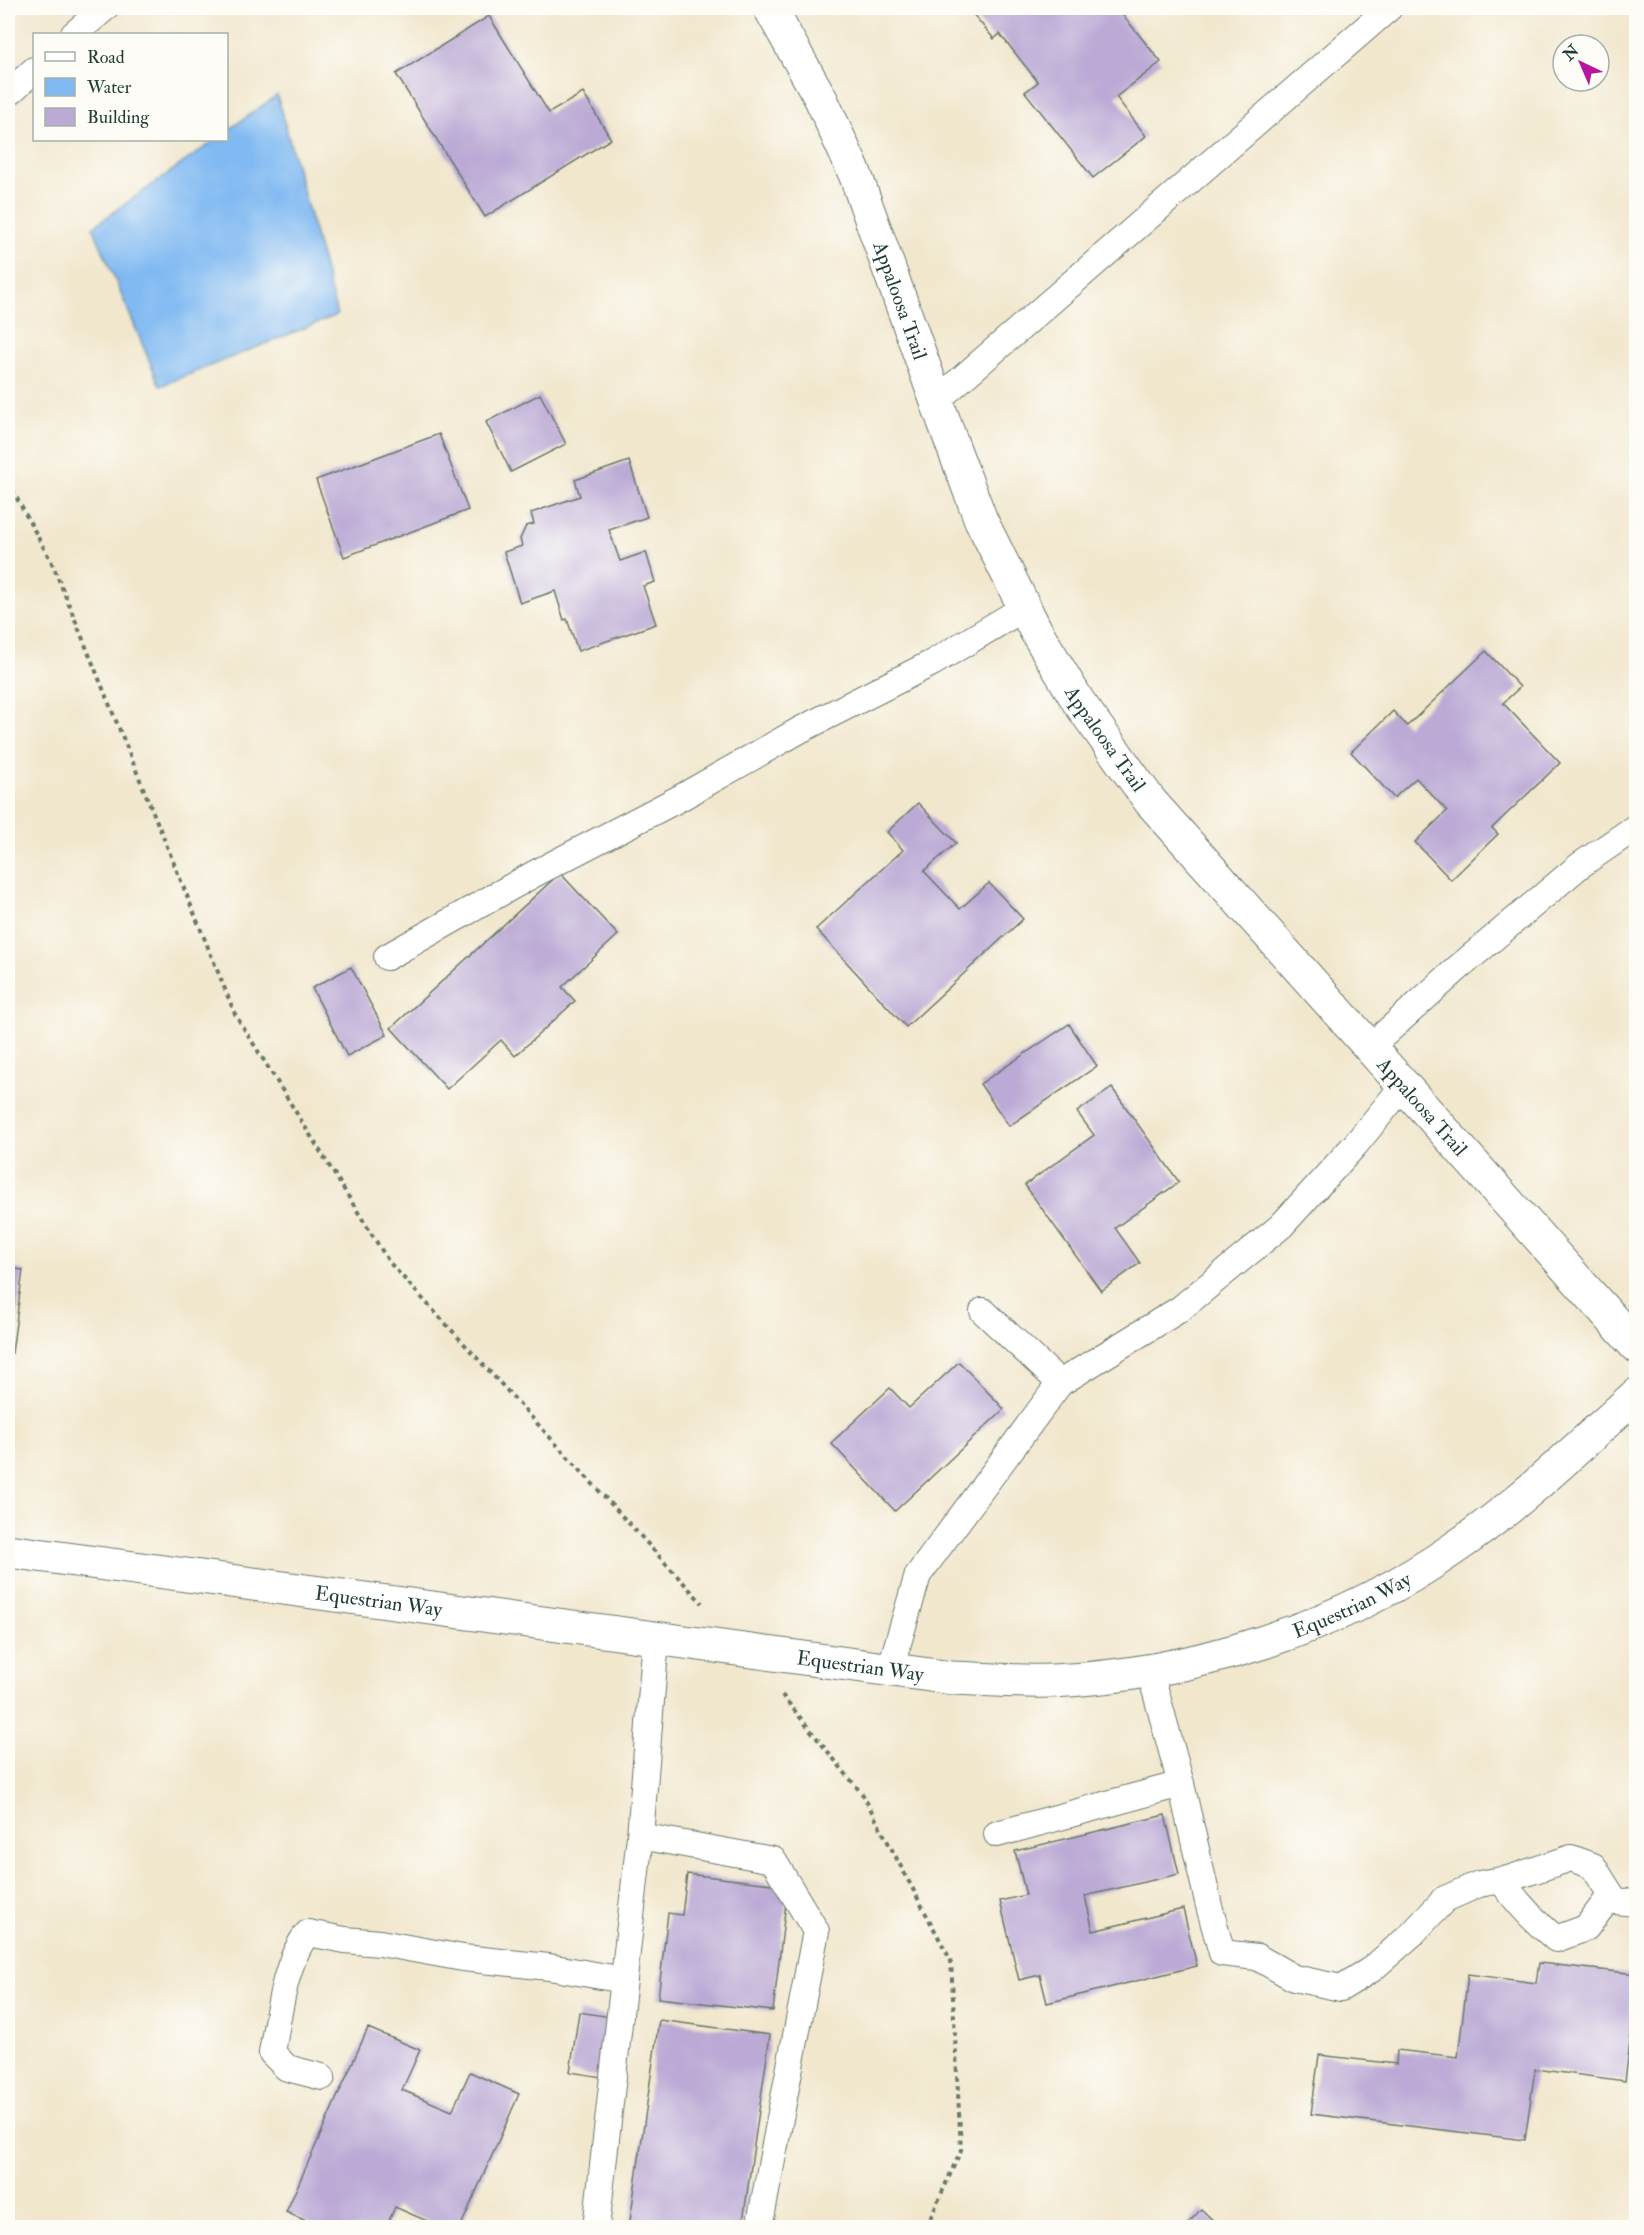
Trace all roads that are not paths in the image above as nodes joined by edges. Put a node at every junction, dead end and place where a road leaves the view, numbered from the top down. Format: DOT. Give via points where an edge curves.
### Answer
graph roads {
  1 [pos="105,8"];
  2 [pos="770,8"];
  3 [pos="1389,8"];
  4 [pos="75,33"];
  5 [pos="33,71"];
  6 [pos="8,94"];
  7 [pos="936,401"];
  8 [pos="1024,608"];
  9 [pos="1636,827"];
  10 [pos="387,957"];
  11 [pos="1370,1047"];
  12 [pos="1404,1085"];
  13 [pos="983,1311"];
  14 [pos="1636,1346"];
  15 [pos="1060,1383"];
  16 [pos="1636,1395"];
  17 [pos="8,1551"];
  18 [pos="656,1639"];
  19 [pos="890,1670"];
  20 [pos="1150,1671"];
  21 [pos="1181,1784"];
  22 [pos="997,1834"];
  23 [pos="640,1836"];
  24 [pos="1501,1880"];
  25 [pos="1611,1895"];
  26 [pos="1636,1903"];
  27 [pos="624,1980"];
  28 [pos="322,2077"];
  29 [pos="596,2228"];
  30 [pos="759,2228"];
  1 -- 4 [label="lane"];
  2 -- 7 [label="street, Appaloosa Trail" via="821,99 855,174"];
  3 -- 7 [label="lane"];
  5 -- 6 [label="lane"];
  7 -- 8 [label="street, Appaloosa Trail" via="981,520"];
  8 -- 10 [label="lane" via="932,663 800,730"];
  8 -- 11 [label="street, Appaloosa Trail" via="1078,701 1150,801"];
  9 -- 11 [label="lane" via="1579,867"];
  11 -- 12 [label="street, Appaloosa Trail"];
  12 -- 14 [label="street, Appaloosa Trail"];
  12 -- 15 [label="lane" via="1281,1226 1180,1309"];
  13 -- 15 [label="lane"];
  15 -- 19 [label="lane" via="918,1575"];
  16 -- 20 [label="street, Equestrian Way" via="1508,1510 1455,1549 1369,1599 1308,1626 1214,1657"];
  17 -- 18 [label="street, Equestrian Way"];
  18 -- 19 [label="street, Equestrian Way"];
  18 -- 23 [label="lane"];
  19 -- 20 [label="street, Equestrian Way" via="952,1678 1051,1681"];
  20 -- 21 [label="lane"];
  21 -- 22 [label="lane"];
  21 -- 24 [label="lane" via="1222,1953 1257,1957 1294,1978 1341,1988 1372,1970 1445,1899 1479,1884"];
  23 -- 27 [label="lane"];
  23 -- 30 [label="lane" via="773,1860 816,1930"];
  24 -- 25 [label="lane" via="1571,1858 1593,1866"];
  24 -- 25 [label="lane" via="1528,1914 1557,1939 1586,1928"];
  25 -- 26 [label="lane" via="1615,1901"];
  27 -- 28 [label="lane" via="308,1933 300,1942 283,1991 272,2052 287,2068"];
  27 -- 29 [label="lane"];
}
